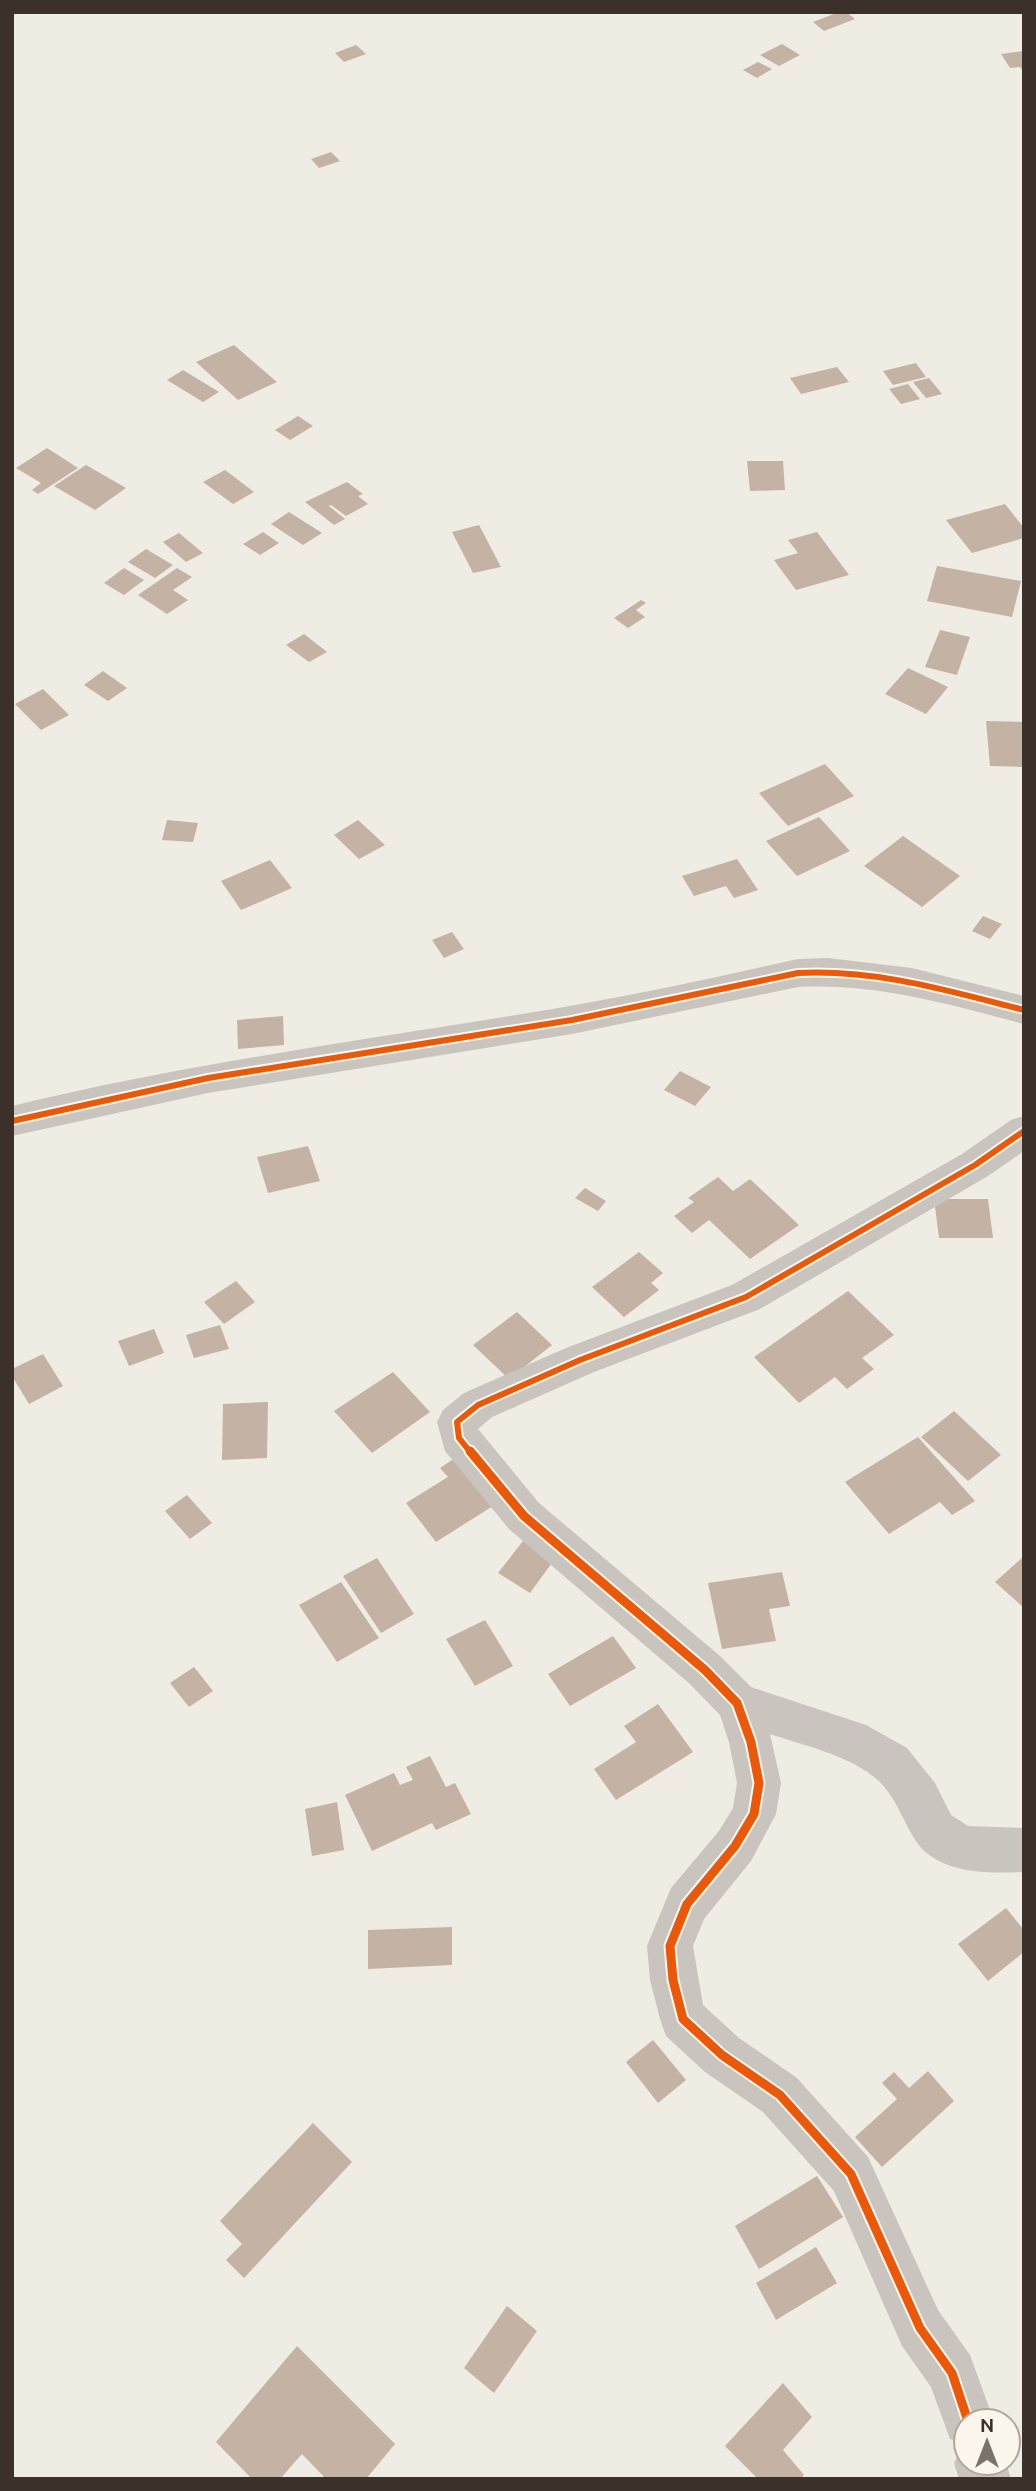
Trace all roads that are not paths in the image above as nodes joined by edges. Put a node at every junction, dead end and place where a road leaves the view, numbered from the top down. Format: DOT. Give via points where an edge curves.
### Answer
graph roads {
  1 [pos="1024,1010"];
  2 [pos="12,1121"];
  3 [pos="1024,1131"];
  4 [pos="737,1703"];
  5 [pos="1024,1850"];
  6 [pos="964,2407"];
  1 -- 2 [label="street" via="877,973 798,973 541,1025 84,1103"];
  3 -- 4 [label="street" via="975,1166 746,1297 580,1360 478,1405 457,1422 459,1438 524,1516 705,1670"];
  4 -- 5 [label="street" via="850,1740 891,1763 919,1798 935,1830 958,1846 980,1851"];
  4 -- 6 [label="street" via="759,1783 754,1814 735,1846 687,1904 670,1946 683,2019 722,2055 780,2095 851,2174 920,2328 953,2373"];
}
